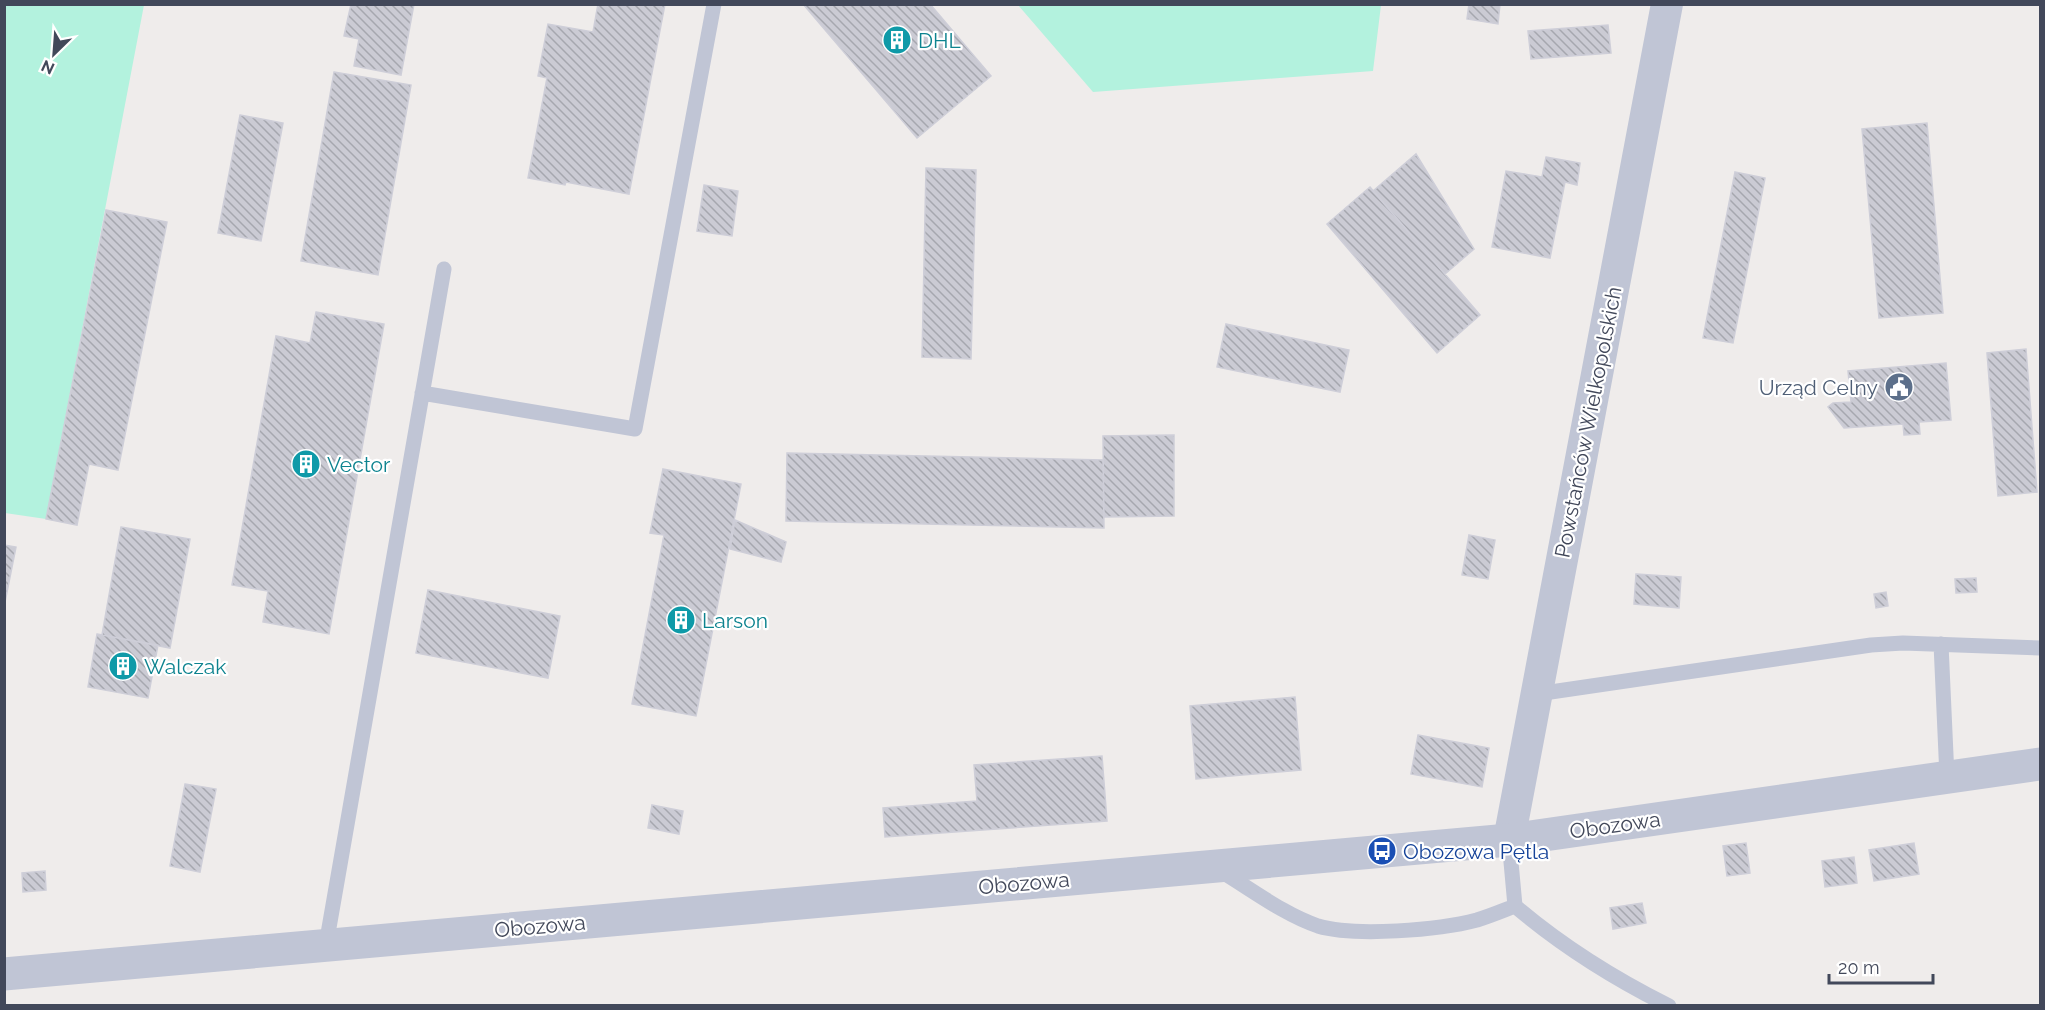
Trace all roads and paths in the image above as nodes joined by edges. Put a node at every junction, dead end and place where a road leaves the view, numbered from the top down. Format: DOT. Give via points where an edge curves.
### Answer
graph roads {
  1 [pos="714,4"];
  2 [pos="1667,4"];
  3 [pos="444,269"];
  4 [pos="422,393"];
  5 [pos="1941,644"];
  6 [pos="2040,648"];
  7 [pos="1537,694"];
  8 [pos="2040,764"];
  9 [pos="1947,777"];
  10 [pos="1509,840"];
  11 [pos="1212,866"];
  12 [pos="1515,906"];
  13 [pos="327,945"];
  14 [pos="4,974"];
  15 [pos="1669,1005"];
  1 -- 4 [label="lane" via="635,429"];
  2 -- 7 [label="street, Powstańców Wielkopolskich"];
  3 -- 4 [label="lane"];
  4 -- 13 [label="lane"];
  5 -- 6 [label="lane"];
  5 -- 7 [label="lane" via="1871,645"];
  5 -- 9 [label="lane"];
  7 -- 10 [label="street, Powstańców Wielkopolskich"];
  8 -- 9 [label="street, Obozowa"];
  9 -- 10 [label="street, Obozowa"];
  10 -- 11 [label="street, Obozowa"];
  10 -- 12 [label="lane"];
  11 -- 12 [label="lane" via="1296,916 1340,932 1450,925"];
  11 -- 13 [label="street, Obozowa"];
  12 -- 15 [label="lane" via="1581,956"];
  13 -- 14 [label="street, Obozowa"];
}
